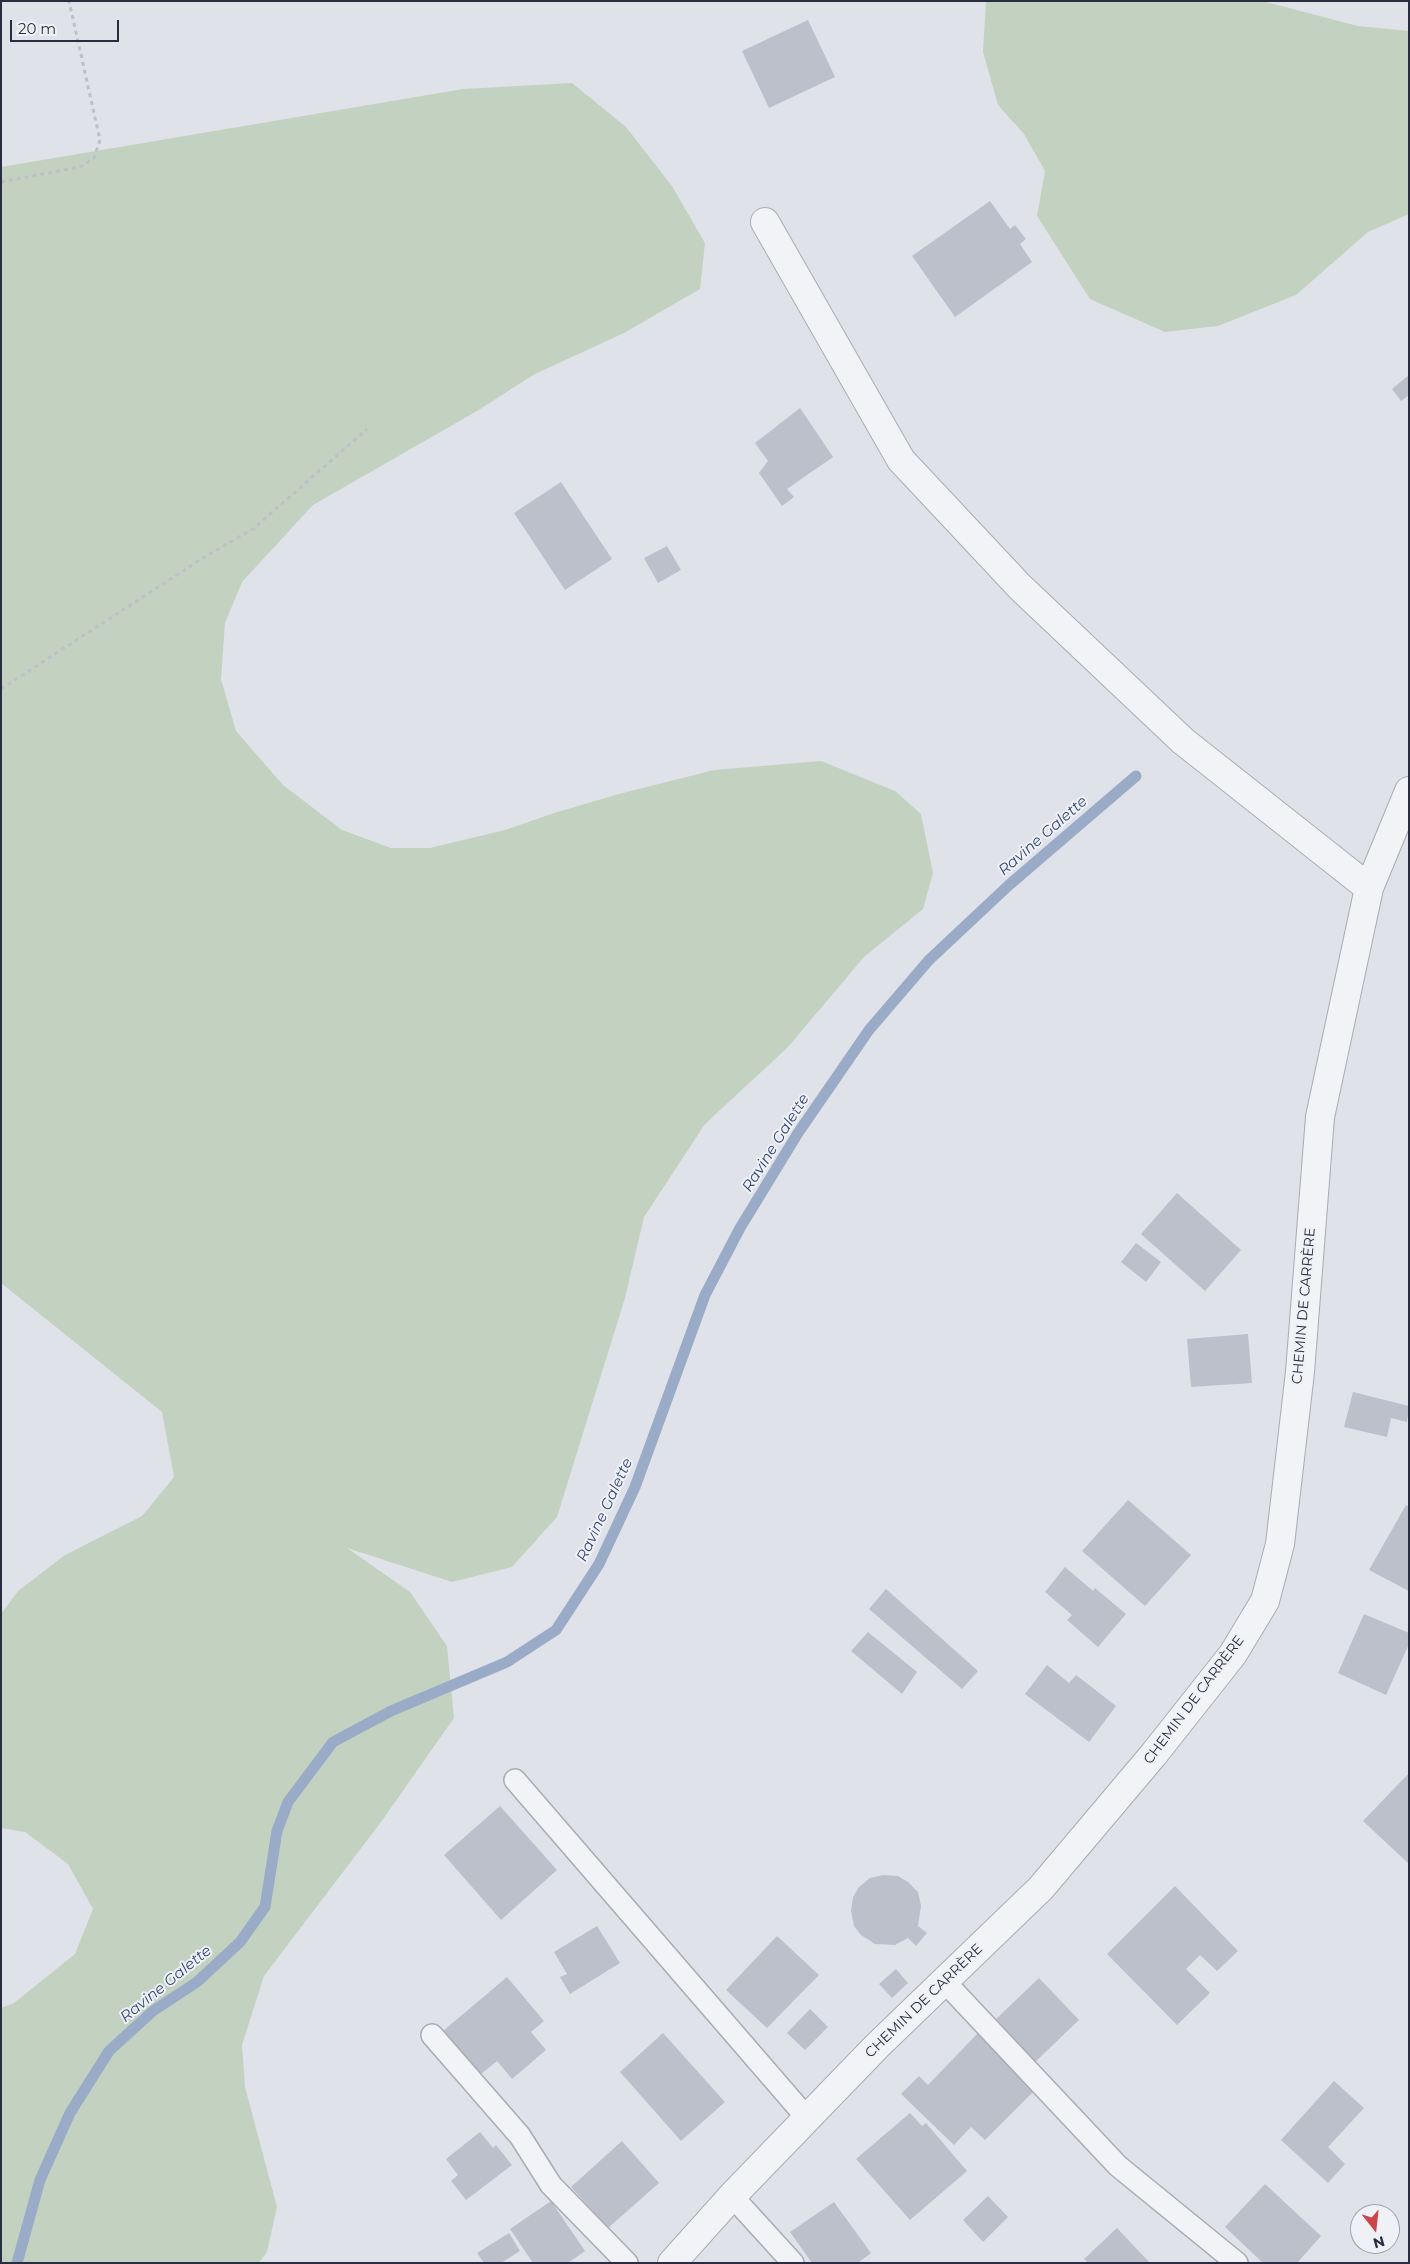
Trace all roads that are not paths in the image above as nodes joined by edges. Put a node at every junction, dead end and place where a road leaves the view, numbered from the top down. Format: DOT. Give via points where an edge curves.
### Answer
graph roads {
  1 [pos="765,222"];
  2 [pos="1409,792"];
  3 [pos="1369,888"];
  4 [pos="515,1780"];
  5 [pos="944,1981"];
  6 [pos="432,2035"];
  7 [pos="807,2118"];
  8 [pos="732,2196"];
  9 [pos="627,2263"];
  10 [pos="672,2263"];
  11 [pos="793,2263"];
  12 [pos="1237,2263"];
  1 -- 3 [label="street" via="900,460 1020,587 1183,741"];
  2 -- 3 [label="street, CHEMIN DE CARRÈRE"];
  3 -- 5 [label="street, CHEMIN DE CARRÈRE" via="1320,1117 1300,1372 1280,1544 1265,1601 1232,1654 1154,1754 1047,1881"];
  4 -- 7 [label="lane"];
  5 -- 7 [label="street, CHEMIN DE CARRÈRE"];
  5 -- 12 [label="lane" via="1118,2166"];
  6 -- 9 [label="lane" via="520,2136 551,2185"];
  7 -- 8 [label="street, CHEMIN DE CARRÈRE"];
  8 -- 10 [label="street, CHEMIN DE CARRÈRE"];
  8 -- 11 [label="lane"];
}
